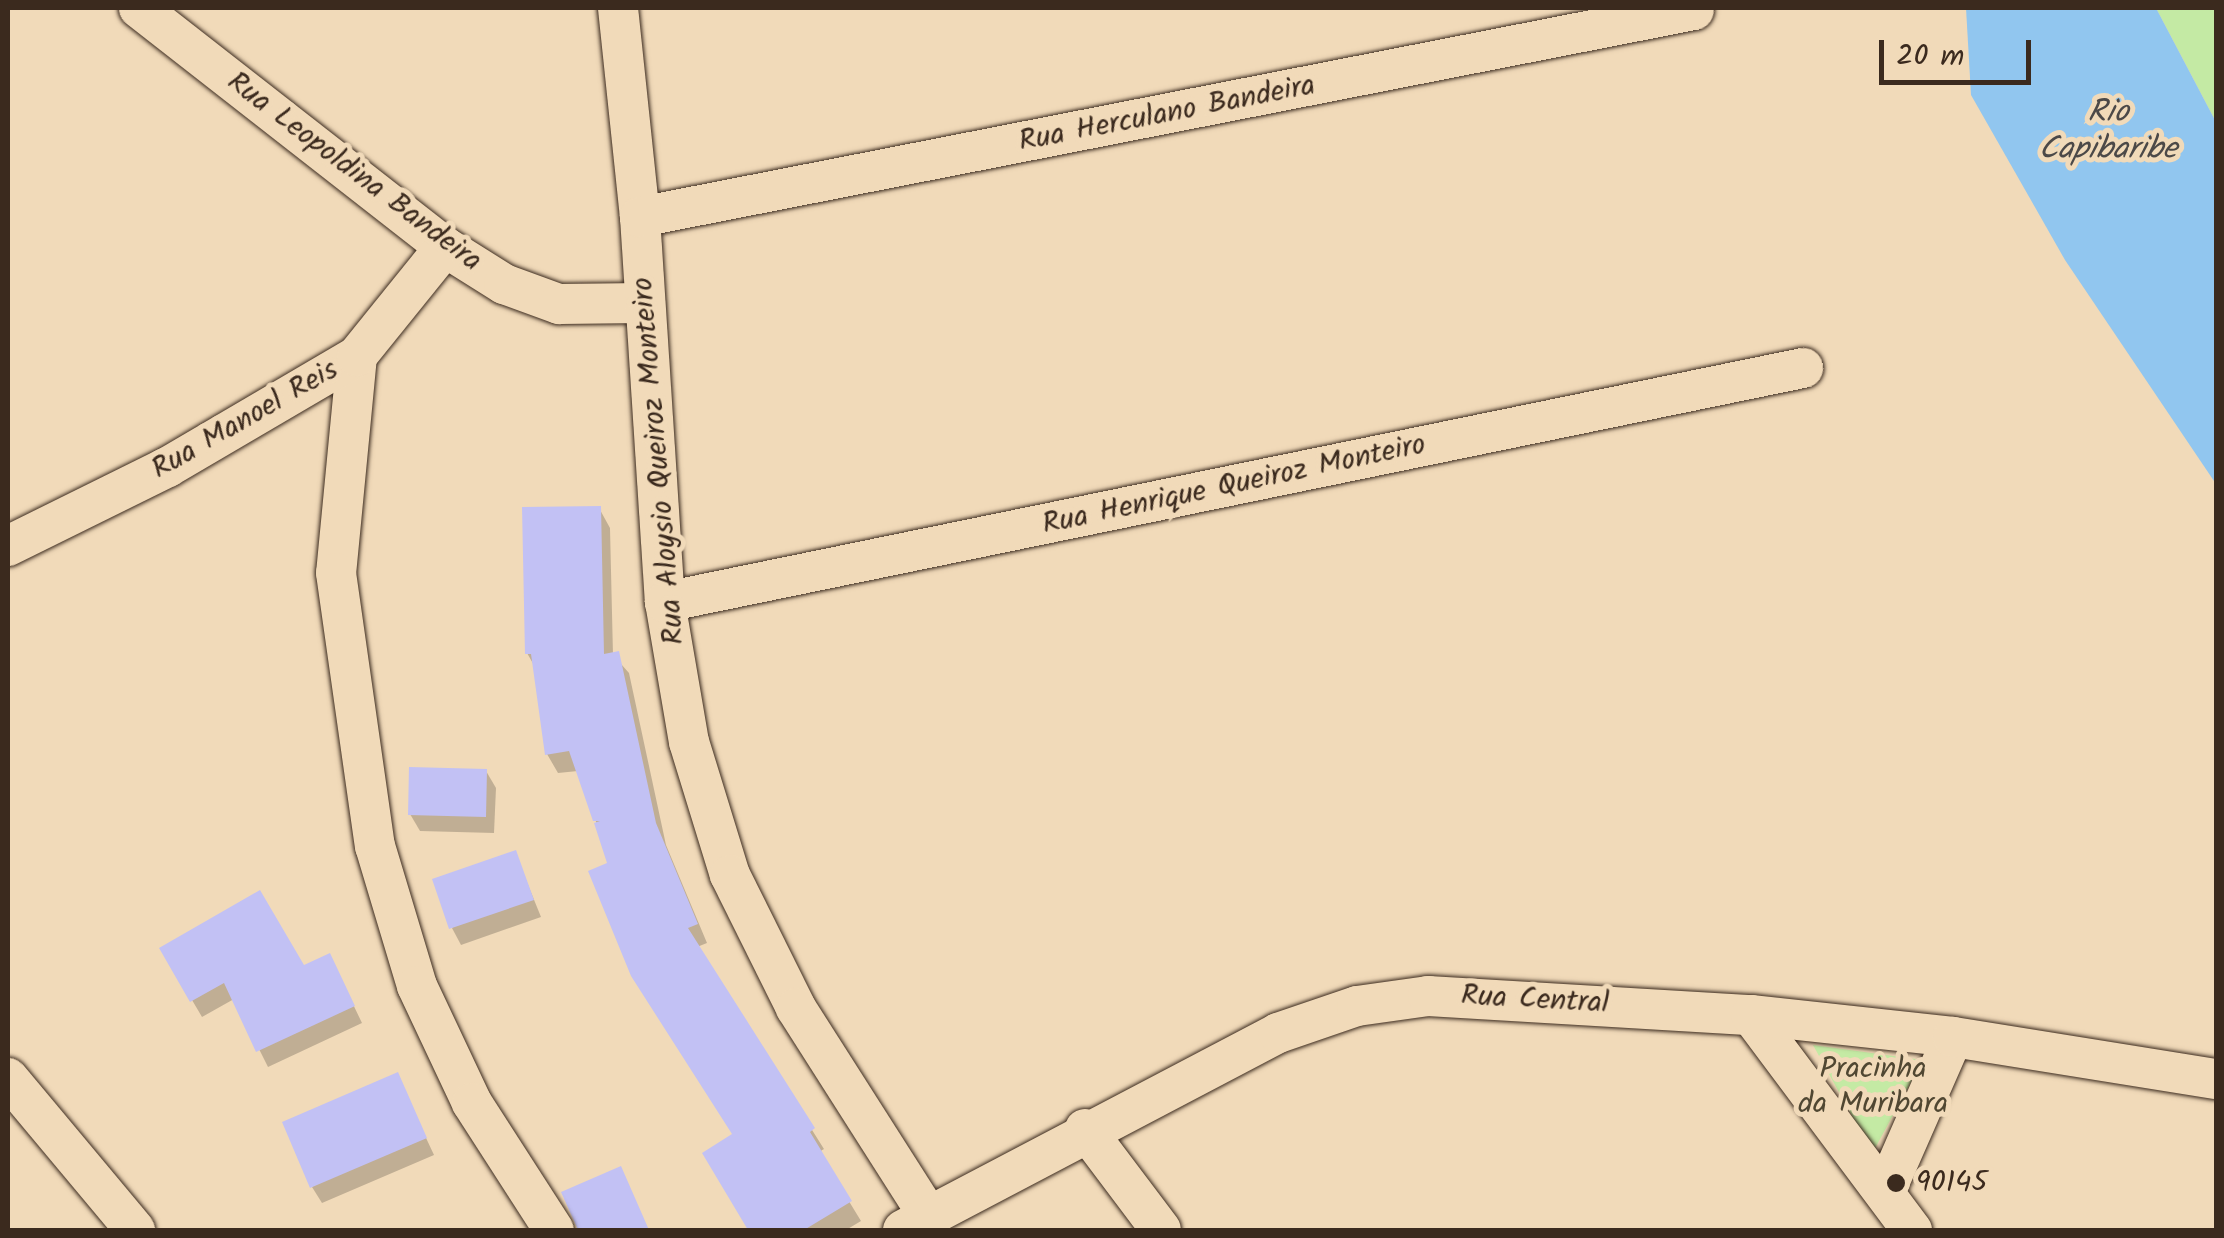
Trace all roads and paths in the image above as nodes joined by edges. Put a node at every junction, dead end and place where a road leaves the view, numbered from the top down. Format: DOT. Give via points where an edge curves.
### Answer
graph roads {
  1 [pos="138,8"];
  2 [pos="618,8"];
  3 [pos="1694,10"];
  4 [pos="640,218"];
  5 [pos="445,246"];
  6 [pos="644,304"];
  7 [pos="357,356"];
  8 [pos="1803,368"];
  9 [pos="8,546"];
  10 [pos="665,602"];
  11 [pos="1751,1015"];
  12 [pos="1953,1038"];
  13 [pos="8,1078"];
  14 [pos="2216,1078"];
  15 [pos="1085,1130"];
  16 [pos="1885,1192"];
  17 [pos="916,1223"];
  18 [pos="135,1230"];
  19 [pos="554,1230"];
  20 [pos="1161,1230"];
  21 [pos="1912,1230"];
  1 -- 5 [label="street, Rua Leopoldina Bandeira"];
  2 -- 4 [label="street, Rua Aloysio Queiroz Monteiro"];
  3 -- 4 [label="street, Rua Herculano Bandeira"];
  4 -- 6 [label="street, Rua Aloysio Queiroz Monteiro"];
  5 -- 6 [label="street, Rua Leopoldina Bandeira" via="504,284 558,304"];
  5 -- 7 [label="street, Rua Manoel Reis"];
  6 -- 10 [label="street, Rua Aloysio Queiroz Monteiro"];
  7 -- 9 [label="street, Rua Manoel Reis" via="168,467"];
  7 -- 19 [label="street" via="336,573 374,846 416,986 472,1103"];
  8 -- 10 [label="street, Rua Henrique Queiroz Monteiro"];
  10 -- 17 [label="street, Rua Aloysio Queiroz Monteiro" via="689,742 730,875"];
  11 -- 12 [label="street, Rua Central"];
  11 -- 15 [label="street, Rua Central" via="1500,995 1357,1006 1278,1032"];
  11 -- 16 [label="street"];
  12 -- 14 [label="street, Rua Central"];
  12 -- 16 [label="street"];
  13 -- 18 [label="street"];
  15 -- 17 [label="street, Rua Central"];
  15 -- 20 [label="street"];
  16 -- 21 [label="street"];
}
